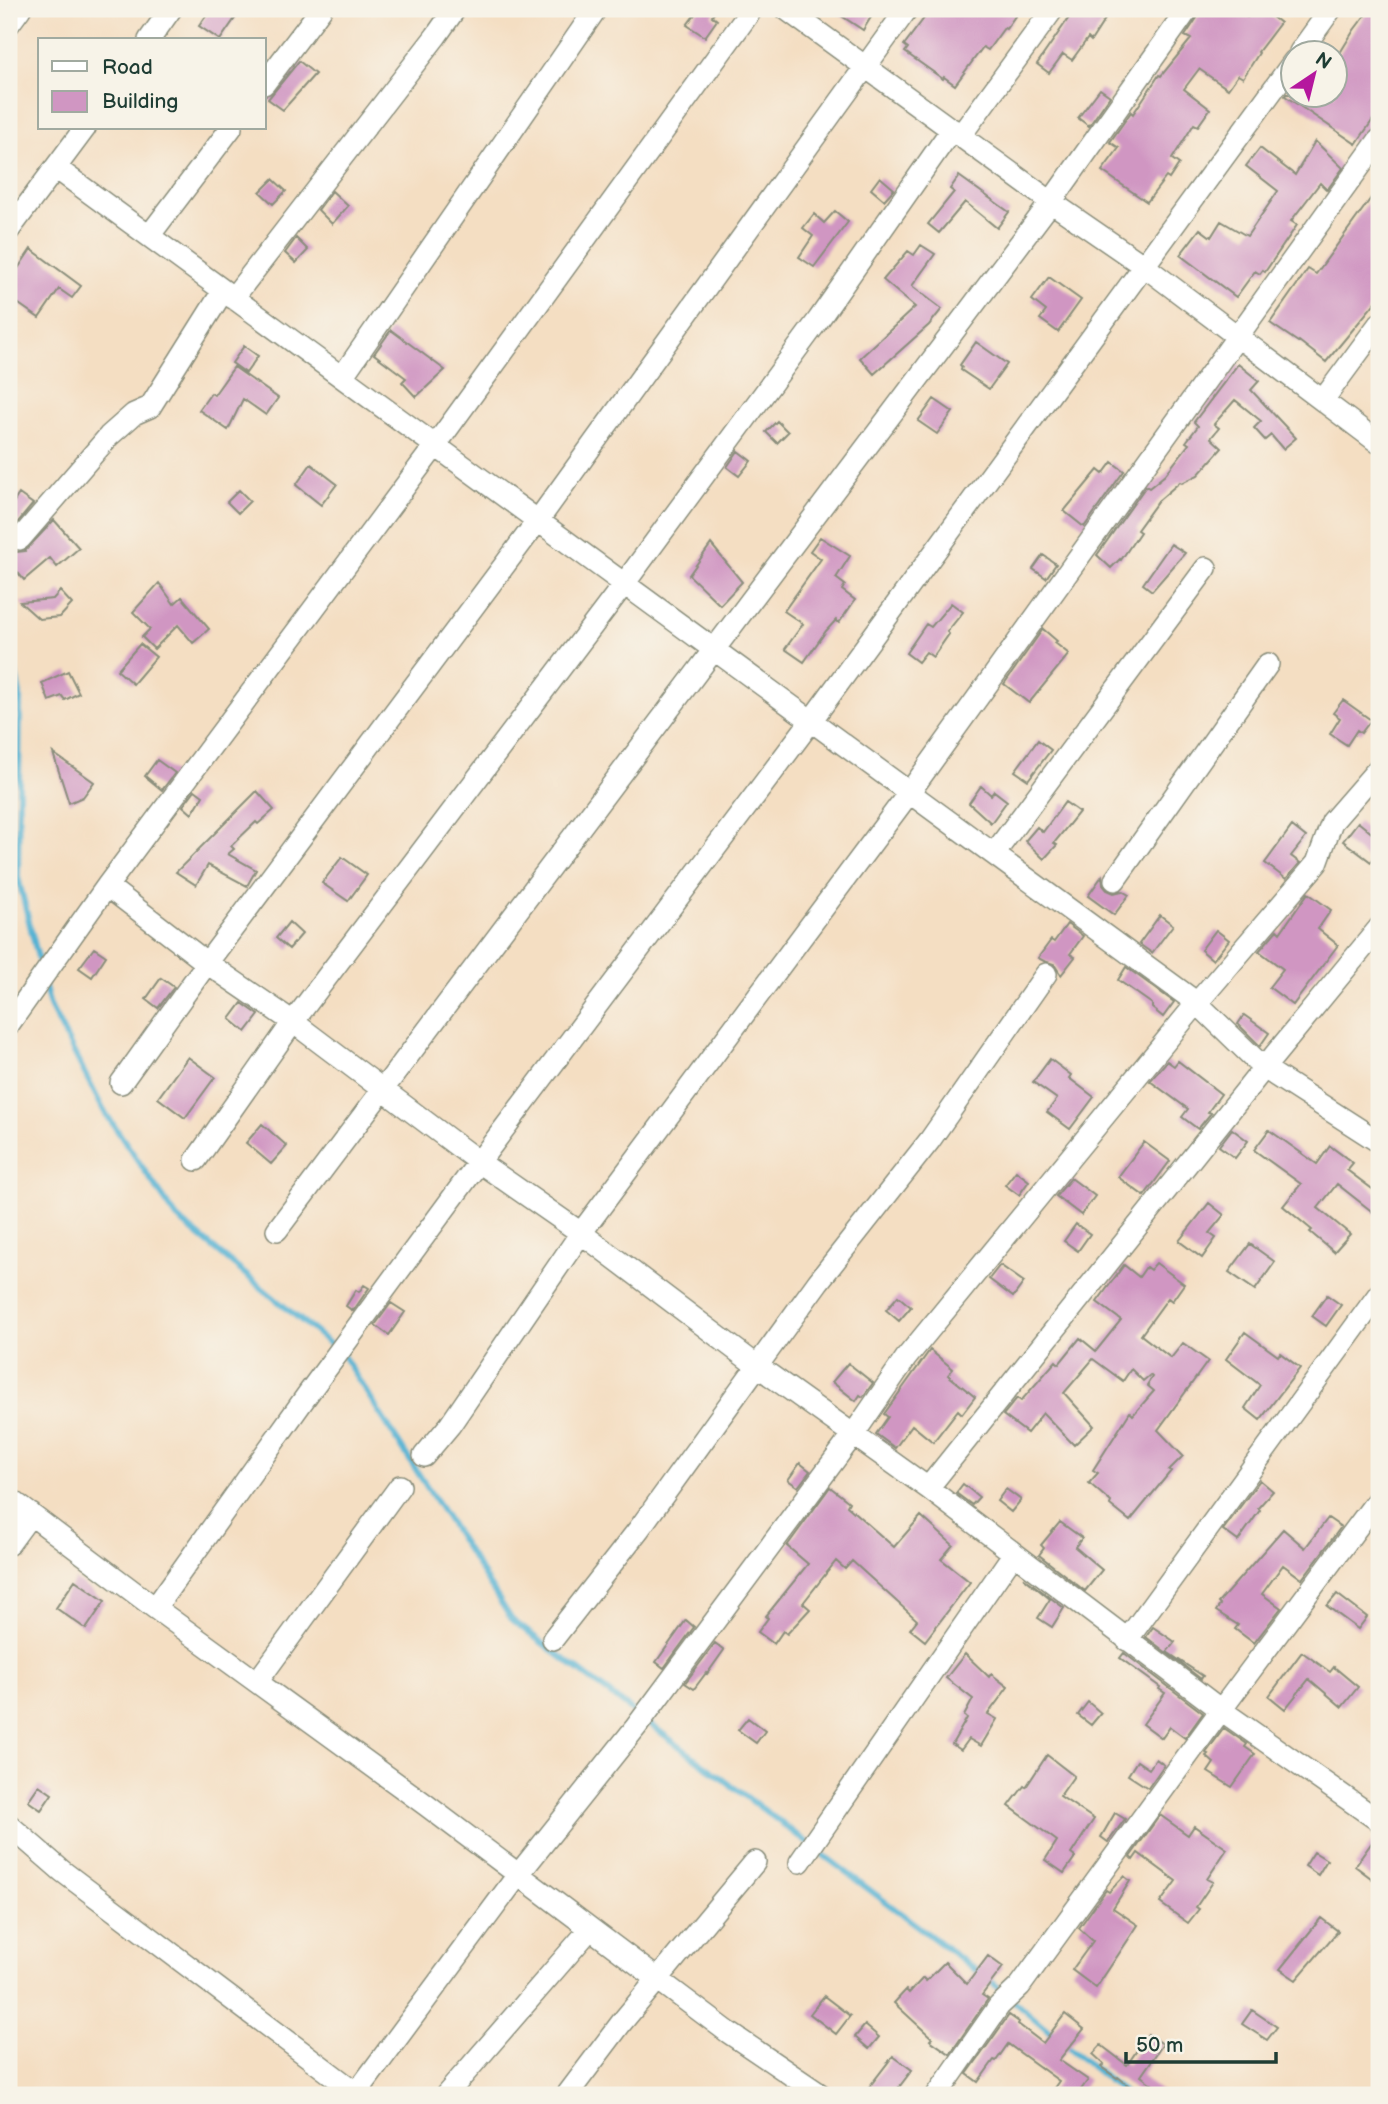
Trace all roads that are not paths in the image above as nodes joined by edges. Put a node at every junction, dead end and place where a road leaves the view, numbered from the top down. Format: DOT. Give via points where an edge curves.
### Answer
graph roads {
  1 [pos="20,9"];
  2 [pos="171,9"];
  3 [pos="321,9"];
  4 [pos="455,9"];
  5 [pos="596,9"];
  6 [pos="752,9"];
  7 [pos="786,9"];
  8 [pos="907,9"];
  9 [pos="1053,9"];
  10 [pos="1188,9"];
  11 [pos="1331,9"];
  12 [pos="9,24"];
  13 [pos="150,38"];
  14 [pos="1310,38"];
  15 [pos="864,67"];
  16 [pos="1280,79"];
  17 [pos="266,81"];
  18 [pos="84,130"];
  19 [pos="229,130"];
  20 [pos="956,132"];
  21 [pos="1379,140"];
  22 [pos="56,168"];
  23 [pos="1051,202"];
  24 [pos="9,230"];
  25 [pos="149,236"];
  26 [pos="1144,267"];
  27 [pos="228,294"];
  28 [pos="1379,324"];
  29 [pos="1238,335"];
  30 [pos="342,377"];
  31 [pos="1323,400"];
  32 [pos="1379,443"];
  33 [pos="435,446"];
  34 [pos="539,519"];
  35 [pos="20,539"];
  36 [pos="1206,568"];
  37 [pos="624,584"];
  38 [pos="713,650"];
  39 [pos="1268,664"];
  40 [pos="811,721"];
  41 [pos="1379,768"];
  42 [pos="909,793"];
  43 [pos="994,854"];
  44 [pos="1115,880"];
  45 [pos="107,886"];
  46 [pos="1379,928"];
  47 [pos="207,962"];
  48 [pos="1046,974"];
  49 [pos="1198,1003"];
  50 [pos="293,1022"];
  51 [pos="9,1024"];
  52 [pos="1265,1068"];
  53 [pos="121,1083"];
  54 [pos="383,1090"];
  55 [pos="1379,1142"];
  56 [pos="196,1160"];
  57 [pos="479,1162"];
  58 [pos="278,1230"];
  59 [pos="581,1233"];
  60 [pos="1379,1294"];
  61 [pos="756,1365"];
  62 [pos="853,1436"];
  63 [pos="424,1456"];
  64 [pos="400,1486"];
  65 [pos="929,1488"];
  66 [pos="9,1498"];
  67 [pos="1379,1498"];
  68 [pos="31,1514"];
  69 [pos="9,1544"];
  70 [pos="1013,1553"];
  71 [pos="155,1608"];
  72 [pos="553,1639"];
  73 [pos="1127,1640"];
  74 [pos="257,1682"];
  75 [pos="1221,1710"];
  76 [pos="1379,1821"];
  77 [pos="9,1825"];
  78 [pos="755,1862"];
  79 [pos="800,1862"];
  80 [pos="517,1875"];
  81 [pos="590,1929"];
  82 [pos="657,1980"];
  83 [pos="357,2095"];
  84 [pos="446,2095"];
  85 [pos="567,2095"];
  86 [pos="821,2095"];
  87 [pos="937,2095"];
  1 -- 12 [label="street"];
  2 -- 13 [label="street"];
  3 -- 17 [label="street"];
  4 -- 27 [label="street"];
  5 -- 30 [label="street"];
  6 -- 33 [label="street"];
  7 -- 15 [label="street"];
  8 -- 15 [label="street"];
  9 -- 20 [label="street"];
  10 -- 23 [label="street"];
  11 -- 14 [label="street"];
  15 -- 20 [label="street"];
  15 -- 34 [label="street"];
  16 -- 26 [label="street"];
  18 -- 22 [label="street"];
  19 -- 25 [label="street"];
  20 -- 23 [label="street"];
  20 -- 37 [label="street"];
  21 -- 29 [label="street"];
  22 -- 24 [label="street"];
  22 -- 25 [label="street"];
  23 -- 26 [label="street"];
  23 -- 38 [label="street"];
  25 -- 27 [label="street"];
  26 -- 29 [label="street"];
  26 -- 40 [label="street"];
  27 -- 30 [label="street"];
  27 -- 35 [label="street" via="150,407 134,414 109,436"];
  28 -- 31 [label="street"];
  29 -- 31 [label="street"];
  29 -- 42 [label="street"];
  30 -- 33 [label="street"];
  31 -- 32 [label="street"];
  33 -- 34 [label="street"];
  33 -- 45 [label="street"];
  34 -- 37 [label="street"];
  34 -- 47 [label="street"];
  36 -- 43 [label="street"];
  37 -- 38 [label="street"];
  37 -- 50 [label="street"];
  38 -- 40 [label="street"];
  38 -- 54 [label="street"];
  39 -- 44 [label="street"];
  40 -- 42 [label="street"];
  40 -- 57 [label="street"];
  41 -- 49 [label="street" via="1332,822 1317,863"];
  42 -- 43 [label="street"];
  42 -- 59 [label="street"];
  43 -- 49 [label="street"];
  45 -- 47 [label="street"];
  45 -- 51 [label="street"];
  46 -- 52 [label="street"];
  47 -- 50 [label="street"];
  47 -- 53 [label="street"];
  48 -- 61 [label="street" via="930,1140"];
  49 -- 52 [label="street"];
  49 -- 62 [label="street" via="906,1357"];
  50 -- 54 [label="street"];
  50 -- 56 [label="street"];
  52 -- 55 [label="street"];
  52 -- 65 [label="street"];
  54 -- 57 [label="street"];
  54 -- 58 [label="street"];
  57 -- 59 [label="street"];
  57 -- 71 [label="street"];
  59 -- 61 [label="street"];
  59 -- 63 [label="street"];
  60 -- 73 [label="street"];
  61 -- 62 [label="street"];
  61 -- 72 [label="street" via="639,1529"];
  62 -- 65 [label="street"];
  62 -- 80 [label="street" via="636,1727"];
  64 -- 74 [label="street"];
  65 -- 70 [label="street"];
  66 -- 68 [label="street"];
  67 -- 75 [label="street"];
  68 -- 69 [label="street"];
  68 -- 71 [label="street"];
  70 -- 73 [label="street"];
  70 -- 79 [label="street"];
  71 -- 74 [label="street"];
  73 -- 75 [label="street"];
  74 -- 80 [label="street"];
  75 -- 76 [label="street"];
  75 -- 87 [label="street"];
  77 -- 83 [label="street" via="62,1871"];
  78 -- 82 [label="street"];
  80 -- 81 [label="street"];
  80 -- 83 [label="street"];
  81 -- 82 [label="street"];
  81 -- 84 [label="street"];
  82 -- 85 [label="street"];
  82 -- 86 [label="street"];
}
